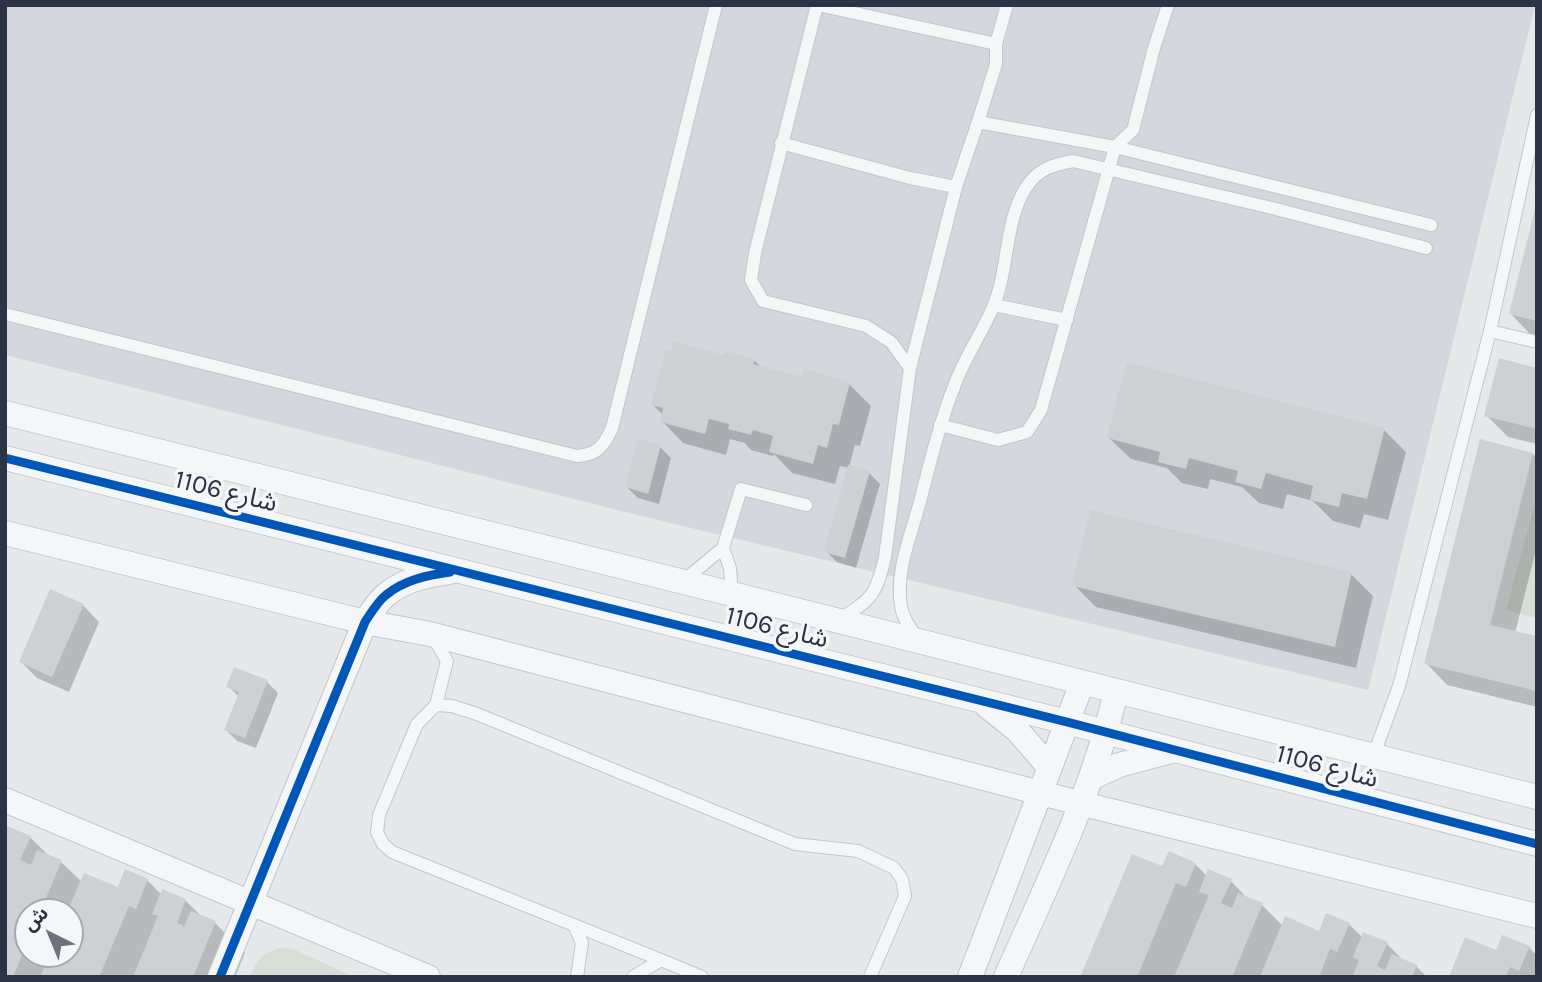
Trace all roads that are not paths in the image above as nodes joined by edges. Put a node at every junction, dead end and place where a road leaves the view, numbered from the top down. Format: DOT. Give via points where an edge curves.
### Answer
graph roads {
  1 [pos="716,5"];
  2 [pos="818,5"];
  3 [pos="1007,5"];
  4 [pos="1168,5"];
  5 [pos="996,44"];
  6 [pos="1537,115"];
  7 [pos="978,122"];
  8 [pos="781,143"];
  9 [pos="1115,147"];
  10 [pos="1109,169"];
  11 [pos="956,187"];
  12 [pos="1431,225"];
  13 [pos="1426,248"];
  14 [pos="994,305"];
  15 [pos="5,314"];
  16 [pos="1067,320"];
  17 [pos="1490,331"];
  18 [pos="1537,342"];
  19 [pos="910,368"];
  20 [pos="5,413"];
  21 [pos="940,425"];
  22 [pos="5,458"];
  23 [pos="806,505"];
  24 [pos="7,538"];
  25 [pos="723,548"];
  26 [pos="459,571"];
  27 [pos="681,582"];
  28 [pos="732,594"];
  29 [pos="836,621"];
  30 [pos="365,622"];
  31 [pos="430,634"];
  32 [pos="920,643"];
  33 [pos="1082,683"];
  34 [pos="1116,692"];
  35 [pos="978,700"];
  36 [pos="436,705"];
  37 [pos="1068,722"];
  38 [pos="1107,733"];
  39 [pos="1175,751"];
  40 [pos="1373,757"];
  41 [pos="1049,767"];
  42 [pos="1093,777"];
  43 [pos="1040,792"];
  44 [pos="1537,797"];
  45 [pos="5,800"];
  46 [pos="1083,804"];
  47 [pos="1537,844"];
  48 [pos="251,903"];
  49 [pos="1537,916"];
  50 [pos="574,925"];
  51 [pos="662,960"];
  52 [pos="220,977"];
  53 [pos="428,977"];
  54 [pos="577,977"];
  55 [pos="633,977"];
  56 [pos="702,977"];
  57 [pos="870,977"];
  58 [pos="970,977"];
  59 [pos="1006,977"];
  1 -- 15 [label="lane" via="612,428 606,442 590,455 577,456"];
  2 -- 5 [label="lane"];
  2 -- 8 [label="lane"];
  3 -- 5 [label="lane"];
  4 -- 9 [label="lane" via="1133,130"];
  5 -- 7 [label="lane" via="996,64"];
  6 -- 17 [label="lane"];
  7 -- 9 [label="lane"];
  7 -- 11 [label="lane"];
  8 -- 11 [label="lane"];
  8 -- 19 [label="lane" via="755,253 751,280 755,289 763,301 866,326 891,342"];
  9 -- 10 [label="lane"];
  9 -- 12 [label="lane"];
  10 -- 13 [label="lane"];
  10 -- 14 [label="lane" via="1073,161 1040,170 1016,208"];
  10 -- 16 [label="lane"];
  11 -- 19 [label="lane"];
  14 -- 16 [label="lane"];
  14 -- 21 [label="lane"];
  16 -- 21 [label="lane" via="1041,410 1027,432 998,440"];
  17 -- 18 [label="lane"];
  17 -- 40 [label="lane" via="1399,686"];
  19 -- 29 [label="lane" via="879,584 867,603"];
  20 -- 27 [label="street, شارع 1106"];
  21 -- 32 [label="lane" via="900,589 905,620"];
  22 -- 26 [label="street, شارع 1106"];
  23 -- 25 [label="lane" via="741,489"];
  24 -- 30 [label="street"];
  25 -- 27 [label="lane"];
  25 -- 28 [label="lane"];
  26 -- 30 [label="street" via="403,584 384,595"];
  26 -- 35 [label="street, شارع 1106"];
  27 -- 28 [label="street, شارع 1106"];
  28 -- 29 [label="street, شارع 1106"];
  29 -- 32 [label="street, شارع 1106"];
  30 -- 31 [label="street"];
  30 -- 48 [label="street"];
  31 -- 36 [label="lane" via="447,661"];
  31 -- 43 [label="street"];
  32 -- 33 [label="street, شارع 1106"];
  33 -- 34 [label="street, شارع 1106"];
  33 -- 37 [label="street"];
  34 -- 38 [label="street"];
  34 -- 40 [label="street, شارع 1106"];
  35 -- 37 [label="street, شارع 1106"];
  35 -- 41 [label="street" via="1017,730"];
  36 -- 50 [label="lane" via="417,724 379,815 377,832 383,844 401,856"];
  36 -- 57 [label="lane" via="477,714 795,845 858,851 894,868 902,879 905,897"];
  37 -- 38 [label="street, شارع 1106"];
  37 -- 41 [label="street"];
  38 -- 39 [label="street, شارع 1106"];
  38 -- 42 [label="street"];
  39 -- 42 [label="street" via="1119,765"];
  39 -- 47 [label="street, شارع 1106"];
  40 -- 44 [label="street, شارع 1106"];
  41 -- 43 [label="street"];
  42 -- 46 [label="street"];
  43 -- 46 [label="street"];
  43 -- 58 [label="street"];
  45 -- 48 [label="street"];
  46 -- 49 [label="street"];
  46 -- 59 [label="street"];
  48 -- 52 [label="street"];
  48 -- 53 [label="street"];
  50 -- 51 [label="lane"];
  50 -- 54 [label="lane" via="582,943"];
  51 -- 55 [label="lane"];
  51 -- 56 [label="lane"];
}
